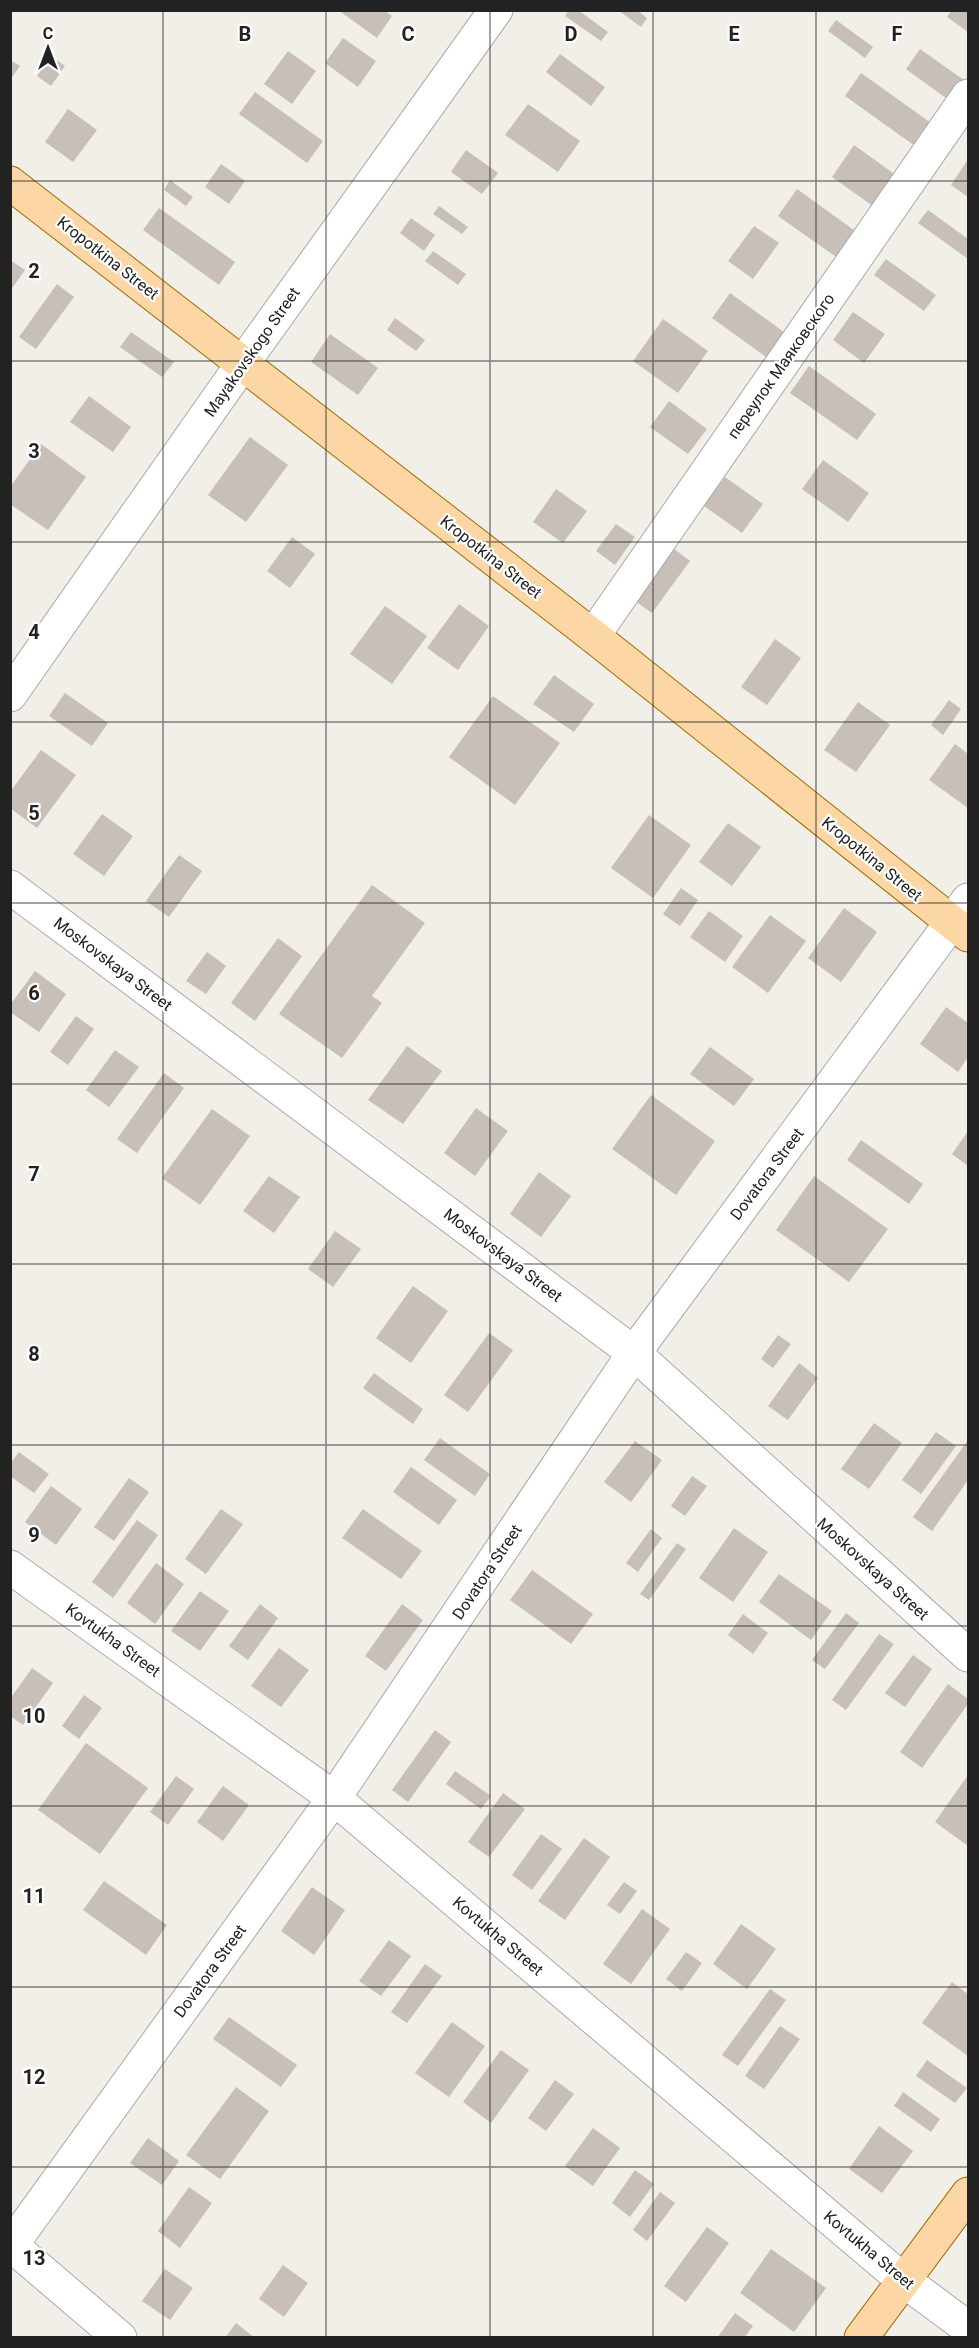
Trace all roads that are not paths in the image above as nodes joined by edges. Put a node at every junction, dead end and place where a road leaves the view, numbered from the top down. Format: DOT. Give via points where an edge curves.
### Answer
graph roads {
  1 [pos="496,10"];
  2 [pos="969,96"];
  3 [pos="10,183"];
  4 [pos="243,363"];
  5 [pos="593,636"];
  6 [pos="10,695"];
  7 [pos="10,887"];
  8 [pos="963,920"];
  9 [pos="634,1353"];
  10 [pos="10,1567"];
  11 [pos="969,1655"];
  12 [pos="334,1798"];
  13 [pos="969,2194"];
  14 [pos="11,2246"];
  15 [pos="903,2280"];
  16 [pos="969,2328"];
  17 [pos="120,2337"];
  18 [pos="861,2337"];
  1 -- 4 [label="street, Mayakovskogo Street"];
  2 -- 5 [label="street, переулок Маяковского"];
  3 -- 4 [label="main road, Kropotkina Street"];
  4 -- 5 [label="main road, Kropotkina Street"];
  4 -- 6 [label="street, Mayakovskogo Street"];
  5 -- 8 [label="main road, Kropotkina Street"];
  7 -- 9 [label="street, Moskovskaya Street"];
  8 -- 9 [label="street, Dovatora Street"];
  9 -- 11 [label="street, Moskovskaya Street"];
  9 -- 12 [label="street, Dovatora Street"];
  10 -- 12 [label="street, Kovtukha Street"];
  12 -- 14 [label="street, Dovatora Street"];
  12 -- 15 [label="street, Kovtukha Street"];
  13 -- 15 [label="main road"];
  14 -- 17 [label="street"];
  15 -- 16 [label="street, Kovtukha Street"];
  15 -- 18 [label="main road"];
}
